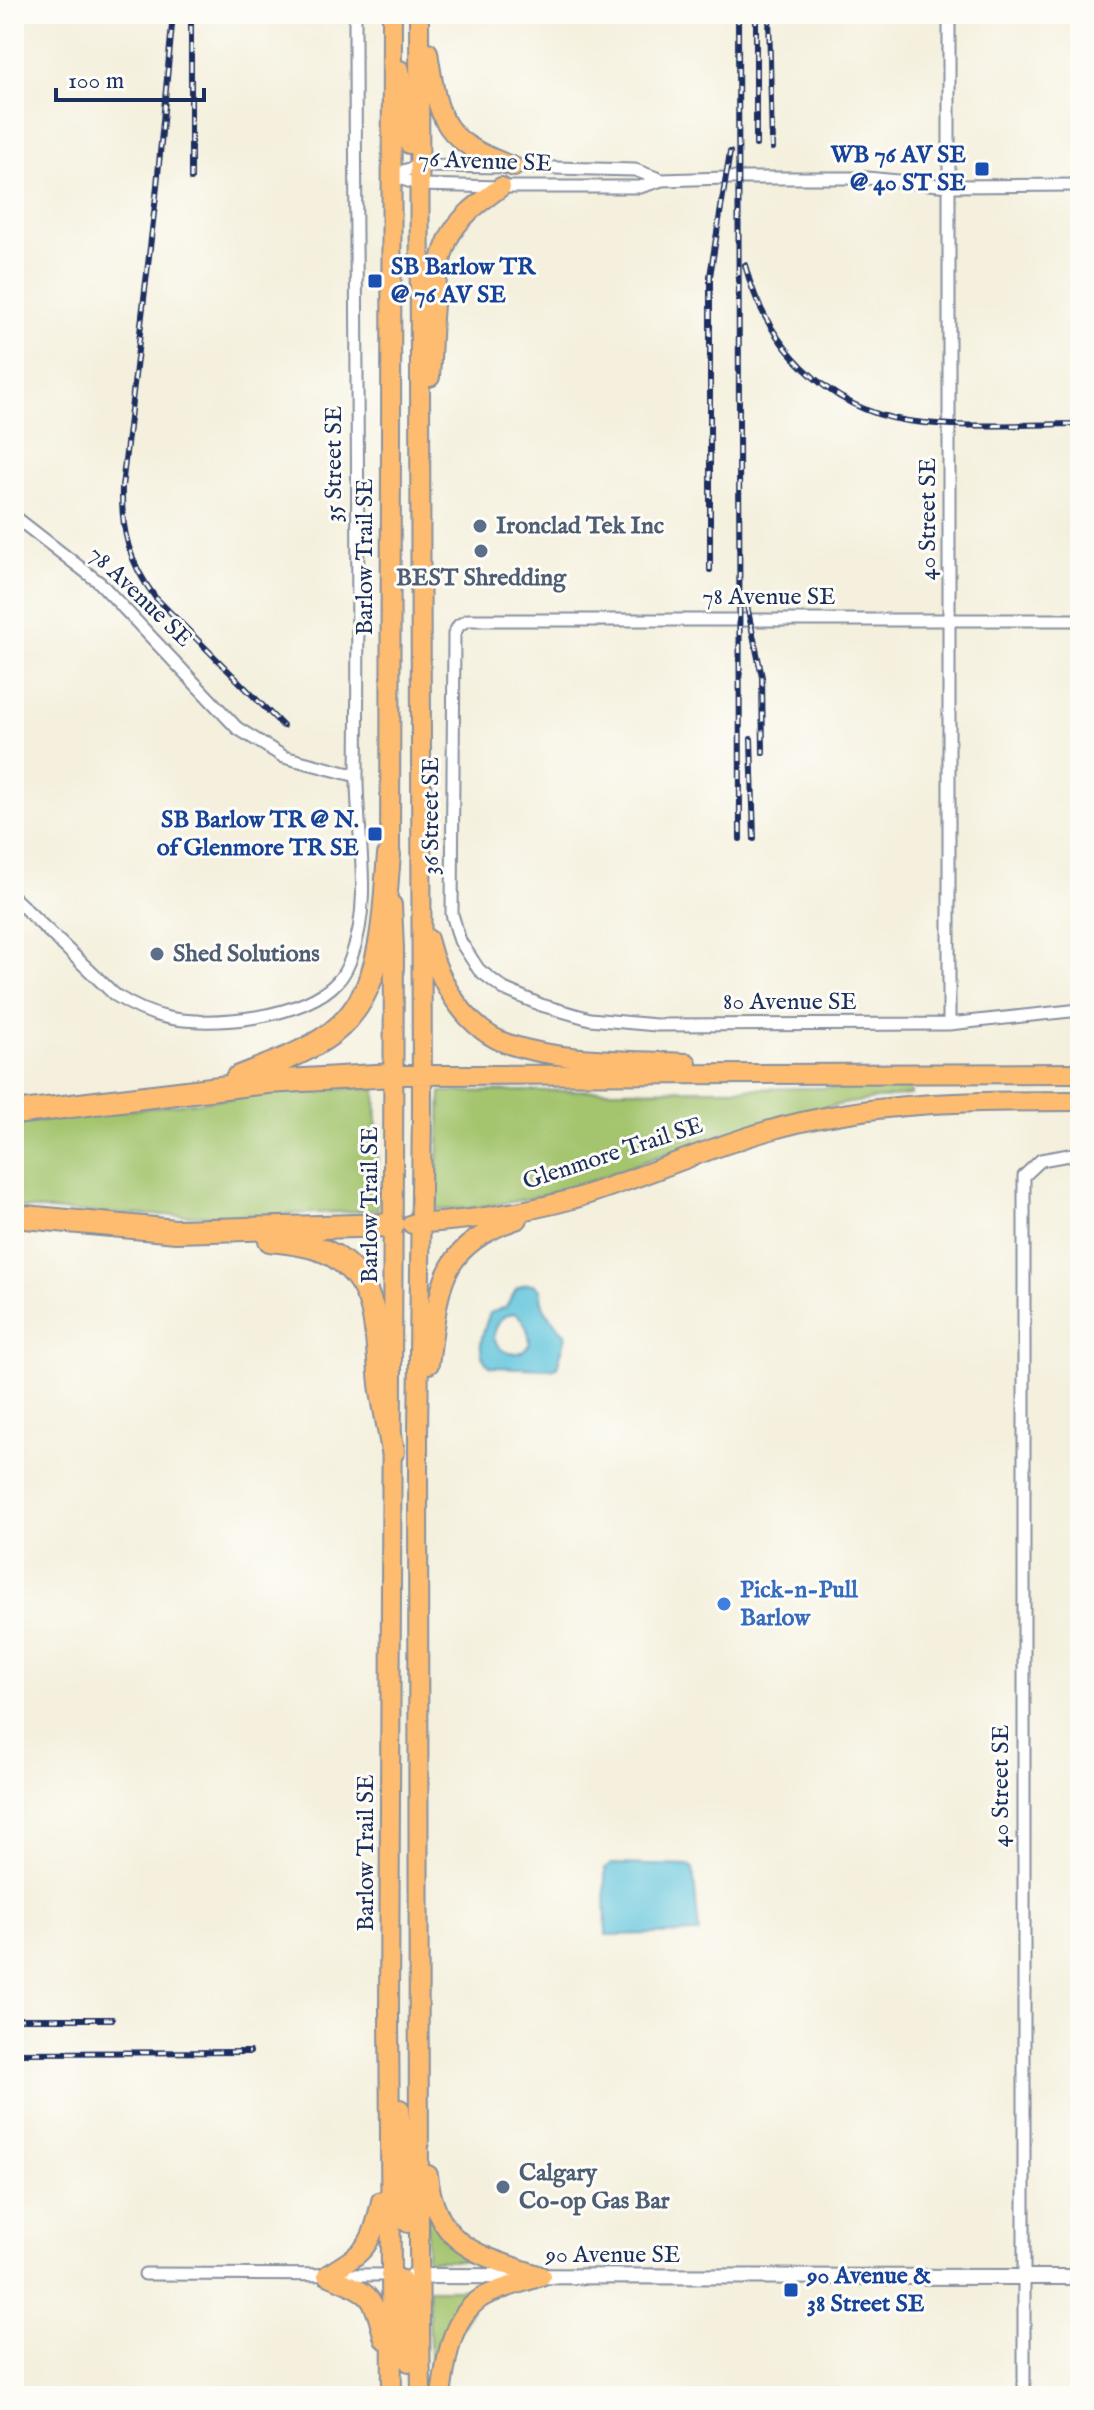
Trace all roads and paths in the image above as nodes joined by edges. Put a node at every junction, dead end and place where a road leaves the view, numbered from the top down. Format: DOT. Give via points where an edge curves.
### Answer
graph roads {
  1 [pos="355,14"];
  2 [pos="394,14"];
  3 [pos="420,14"];
  4 [pos="949,14"];
  5 [pos="514,167"];
  6 [pos="417,173"];
  7 [pos="390,175"];
  8 [pos="662,180"];
  9 [pos="1080,185"];
  10 [pos="949,186"];
  11 [pos="501,187"];
  12 [pos="419,427"];
  13 [pos="14,516"];
  14 [pos="950,619"];
  15 [pos="1080,620"];
  16 [pos="459,625"];
  17 [pos="357,776"];
  18 [pos="389,855"];
  19 [pos="421,888"];
  20 [pos="14,898"];
  21 [pos="504,989"];
  22 [pos="1080,1010"];
  23 [pos="949,1024"];
  24 [pos="1080,1073"];
  25 [pos="778,1074"];
  26 [pos="394,1075"];
  27 [pos="422,1081"];
  28 [pos="209,1089"];
  29 [pos="1080,1101"];
  30 [pos="102,1102"];
  31 [pos="14,1104"];
  32 [pos="14,1113"];
  33 [pos="394,1116"];
  34 [pos="1080,1153"];
  35 [pos="572,1199"];
  36 [pos="14,1218"];
  37 [pos="420,1223"];
  38 [pos="393,1225"];
  39 [pos="213,1232"];
  40 [pos="418,1434"];
  41 [pos="393,1451"];
  42 [pos="389,2015"];
  43 [pos="420,2080"];
  44 [pos="389,2146"];
  45 [pos="145,2274"];
  46 [pos="327,2275"];
  47 [pos="390,2275"];
  48 [pos="419,2276"];
  49 [pos="541,2276"];
  50 [pos="1024,2277"];
  51 [pos="1080,2277"];
  52 [pos="392,2373"];
  53 [pos="392,2396"];
  54 [pos="419,2396"];
  55 [pos="441,2396"];
  56 [pos="1024,2396"];
  1 -- 17 [label="street, 35 Street SE"];
  2 -- 6 [label="main road"];
  2 -- 7 [label="main road, Barlow Trail SE"];
  3 -- 5 [label="main road" via="436,103 445,122 461,143"];
  3 -- 6 [label="main road, Barlow Trail SE"];
  4 -- 10 [label="street, 40 Street SE"];
  5 -- 6 [label="street, 76 Avenue SE"];
  5 -- 8 [label="street, 76 Avenue SE" via="635,170"];
  6 -- 7 [label="street, 76 Avenue SE"];
  6 -- 7 [label="street, 76 Avenue SE"];
  6 -- 11 [label="street, 76 Avenue SE"];
  6 -- 12 [label="main road, Barlow Trail SE"];
  7 -- 18 [label="main road, Barlow Trail SE"];
  8 -- 10 [label="street, 76 Avenue SE" via="867,178"];
  8 -- 11 [label="street, 76 Avenue SE" via="640,187"];
  9 -- 10 [label="street, 76 Avenue SE"];
  10 -- 14 [label="street, 40 Street SE"];
  11 -- 12 [label="main road" via="463,219 440,264 430,377"];
  12 -- 19 [label="main road, Barlow Trail SE"];
  13 -- 17 [label="street, 78 Avenue SE" via="100,583 237,728 284,757"];
  14 -- 15 [label="street, 78 Avenue SE"];
  14 -- 16 [label="street, 78 Avenue SE" via="468,620"];
  14 -- 23 [label="street, 40 Street SE"];
  16 -- 21 [label="street, 36 Street SE" via="454,634 452,914 460,941 479,970"];
  17 -- 20 [label="street, 35 Street SE" via="362,914 352,956 338,982 314,999 272,1015 186,1020 146,1012 115,995"];
  18 -- 26 [label="main road, Barlow Trail SE"];
  18 -- 28 [label="highway" via="380,948 361,1001 334,1031 302,1051"];
  19 -- 25 [label="main road" via="434,962 451,995 482,1029 509,1045 554,1054"];
  19 -- 27 [label="main road, Barlow Trail SE"];
  21 -- 23 [label="street, 80 Avenue SE" via="590,1019 644,1024"];
  22 -- 23 [label="street, 80 Avenue SE"];
  24 -- 25 [label="main road"];
  25 -- 27 [label="main road" via="650,1074 530,1087"];
  26 -- 27 [label="main road"];
  26 -- 28 [label="highway"];
  26 -- 33 [label="main road, Barlow Trail SE"];
  27 -- 33 [label="main road"];
  27 -- 37 [label="main road, Barlow Trail SE"];
  28 -- 30 [label="highway"];
  29 -- 35 [label="main road, Glenmore Trail SE" via="985,1101 839,1115 770,1130"];
  30 -- 31 [label="highway"];
  30 -- 32 [label="highway"];
  33 -- 38 [label="main road, Barlow Trail SE"];
  34 -- 50 [label="street, 40 Street SE" via="1041,1160 1024,1176"];
  35 -- 37 [label="main road, Glenmore Trail SE" via="529,1210"];
  35 -- 40 [label="main road" via="498,1226 454,1258 439,1293"];
  36 -- 39 [label="highway, Glenmore Trail SE"];
  37 -- 38 [label="main road, Glenmore Trail SE"];
  37 -- 40 [label="main road, Barlow Trail SE"];
  38 -- 39 [label="highway, Glenmore Trail SE"];
  38 -- 41 [label="main road, Barlow Trail SE"];
  39 -- 41 [label="highway" via="324,1251 353,1271 372,1303"];
  40 -- 43 [label="main road, Barlow Trail SE"];
  41 -- 42 [label="main road, Barlow Trail SE"];
  42 -- 44 [label="main road, Barlow Trail SE"];
  42 -- 48 [label="main road" via="395,2036 410,2253"];
  43 -- 48 [label="main road, Barlow Trail SE"];
  43 -- 49 [label="main road" via="430,2194 446,2229 475,2252"];
  44 -- 46 [label="main road" via="374,2234 359,2255"];
  44 -- 47 [label="main road, Barlow Trail SE"];
  45 -- 46 [label="street, 90 Avenue SE"];
  46 -- 47 [label="street, 90 Avenue SE"];
  46 -- 52 [label="main road" via="372,2299"];
  47 -- 48 [label="street, 90 Avenue SE"];
  47 -- 52 [label="main road, Barlow Trail SE"];
  47 -- 54 [label="main road" via="402,2280 405,2289 409,2365"];
  48 -- 49 [label="street, 90 Avenue SE"];
  48 -- 54 [label="main road, Barlow Trail SE"];
  49 -- 50 [label="street, 90 Avenue SE"];
  49 -- 55 [label="main road" via="481,2299 461,2321 448,2346"];
  50 -- 51 [label="street, 90 Avenue SE"];
  50 -- 56 [label="street, 40 Street SE"];
  52 -- 53 [label="main road, Barlow Trail SE"];
}
